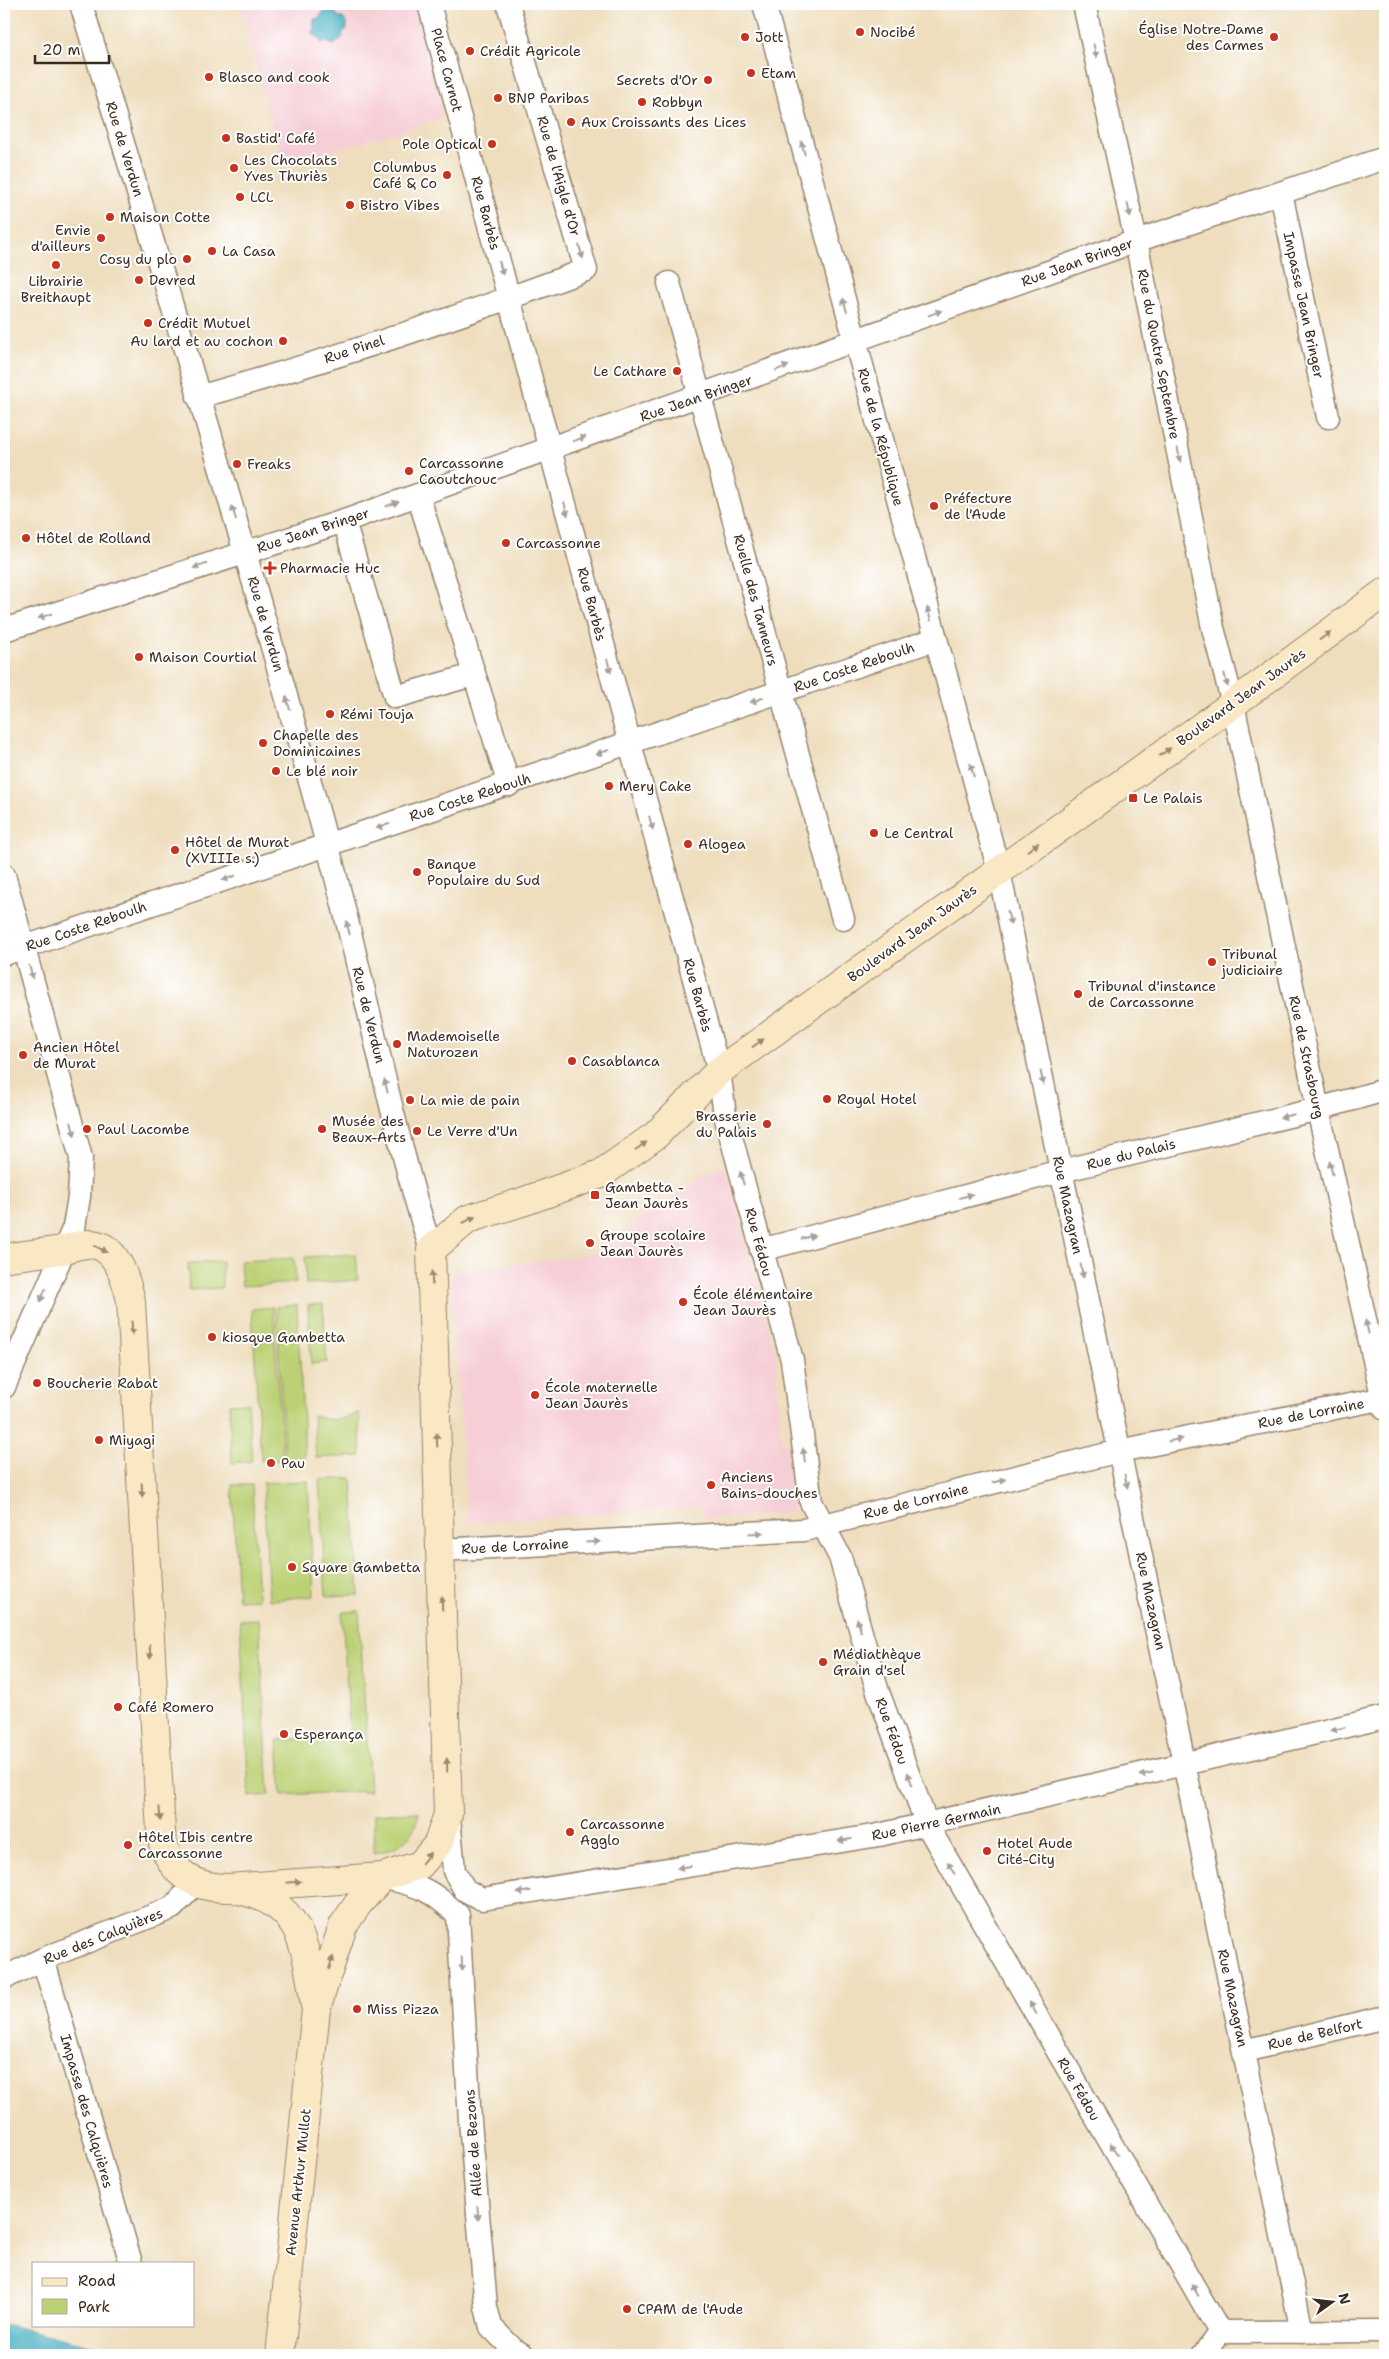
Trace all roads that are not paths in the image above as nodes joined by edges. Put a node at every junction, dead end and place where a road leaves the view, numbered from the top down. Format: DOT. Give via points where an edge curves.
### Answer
graph roads {
  1 [pos="81,4"];
  2 [pos="429,4"];
  3 [pos="508,4"];
  4 [pos="764,4"];
  5 [pos="1084,4"];
  6 [pos="465,136"];
  7 [pos="1385,158"];
  8 [pos="1281,193"];
  9 [pos="1136,241"];
  10 [pos="669,283"];
  11 [pos="509,298"];
  12 [pos="855,342"];
  13 [pos="198,397"];
  14 [pos="700,397"];
  15 [pos="1328,418"];
  16 [pos="550,449"];
  17 [pos="418,495"];
  18 [pos="344,521"];
  19 [pos="246,552"];
  20 [pos="1385,592"];
  21 [pos="4,630"];
  22 [pos="936,639"];
  23 [pos="473,674"];
  24 [pos="781,692"];
  25 [pos="1233,704"];
  26 [pos="630,743"];
  27 [pos="509,785"];
  28 [pos="328,844"];
  29 [pos="999,871"];
  30 [pos="4,875"];
  31 [pos="843,919"];
  32 [pos="14,950"];
  33 [pos="719,1071"];
  34 [pos="1385,1090"];
  35 [pos="1318,1109"];
  36 [pos="1062,1171"];
  37 [pos="62,1250"];
  38 [pos="431,1250"];
  39 [pos="761,1250"];
  40 [pos="4,1258"];
  41 [pos="4,1387"];
  42 [pos="1385,1402"];
  43 [pos="1119,1451"];
  44 [pos="821,1524"];
  45 [pos="440,1550"];
  46 [pos="1385,1717"];
  47 [pos="1184,1766"];
  48 [pos="448,1814"];
  49 [pos="927,1825"];
  50 [pos="382,1877"];
  51 [pos="195,1884"];
  52 [pos="228,1888"];
  53 [pos="482,1899"];
  54 [pos="458,1915"];
  55 [pos="42,1959"];
  56 [pos="4,1978"];
  57 [pos="316,2009"];
  58 [pos="1385,2017"];
  59 [pos="1244,2051"];
  60 [pos="131,2262"];
  61 [pos="1385,2331"];
  62 [pos="1220,2332"];
  63 [pos="1302,2332"];
  64 [pos="280,2355"];
  65 [pos="523,2355"];
  66 [pos="1203,2355"];
  1 -- 13 [label="street, Rue de Verdun"];
  2 -- 6 [label="street, Place Carnot"];
  3 -- 11 [label="street, Rue de l'Aigle d'Or, one-way" via="586,270"];
  12 -- 4 [label="street, Rue de la République, one-way"];
  5 -- 9 [label="street, Rue du Quatre Septembre, one-way"];
  6 -- 11 [label="street, Rue Barbès, one-way"];
  7 -- 8 [label="street, Rue Jean Bringer"];
  8 -- 9 [label="street, Rue Jean Bringer"];
  8 -- 15 [label="street, Impasse Jean Bringer"];
  12 -- 9 [label="street, Rue Jean Bringer, one-way"];
  9 -- 25 [label="street, Rue du Quatre Septembre, one-way" via="1213,628"];
  10 -- 14 [label="street, Ruelle des Tanneurs"];
  11 -- 13 [label="street, Rue Pinel" via="273,376"];
  11 -- 16 [label="street, Rue Barbès"];
  14 -- 12 [label="street, Rue Jean Bringer, one-way"];
  22 -- 12 [label="street, Rue de la République, one-way"];
  19 -- 13 [label="street, Rue de Verdun, one-way"];
  16 -- 14 [label="street, Rue Jean Bringer, one-way"];
  14 -- 24 [label="street, Ruelle des Tanneurs"];
  16 -- 17 [label="street, Rue Jean Bringer"];
  16 -- 26 [label="street, Rue Barbès, one-way"];
  18 -- 17 [label="street, Rue Jean Bringer, one-way"];
  17 -- 23 [label="street"];
  18 -- 19 [label="street, Rue Jean Bringer"];
  18 -- 23 [label="street" via="395,697"];
  19 -- 21 [label="street, Rue Jean Bringer, one-way"];
  28 -- 19 [label="street, Rue de Verdun, one-way"];
  25 -- 20 [label="main road, Boulevard Jean Jaurès, one-way"];
  22 -- 24 [label="street, Rue Coste Reboulh"];
  29 -- 22 [label="street, Rue de la République, one-way"];
  23 -- 27 [label="street"];
  24 -- 26 [label="street, Rue Coste Reboulh, one-way"];
  24 -- 31 [label="street, Ruelle des Tanneurs"];
  29 -- 25 [label="main road, Boulevard Jean Jaurès, one-way"];
  25 -- 35 [label="street, Rue de Strasbourg"];
  26 -- 27 [label="street, Rue Coste Reboulh, one-way"];
  26 -- 33 [label="street, Rue Barbès, one-way"];
  27 -- 28 [label="street, Rue Coste Reboulh, one-way"];
  28 -- 32 [label="street, Rue Coste Reboulh, one-way"];
  38 -- 28 [label="street, Rue de Verdun, one-way" via="410,1184"];
  33 -- 29 [label="main road, Boulevard Jean Jaurès, one-way"];
  29 -- 36 [label="street, Rue Mazagran, one-way"];
  30 -- 32 [label="street"];
  32 -- 37 [label="street, one-way" via="81,1158 75,1222"];
  38 -- 33 [label="main road, Boulevard Jean Jaurès, one-way" via="468,1219 601,1174 656,1135"];
  39 -- 33 [label="street, Rue Fédou, one-way" via="724,1116"];
  34 -- 35 [label="street, Rue du Palais"];
  35 -- 36 [label="street, Rue du Palais, one-way"];
  42 -- 35 [label="street, Rue de Strasbourg, one-way"];
  39 -- 36 [label="street, Rue du Palais, one-way"];
  36 -- 43 [label="street, Rue Mazagran, one-way"];
  37 -- 40 [label="main road"];
  37 -- 41 [label="street, one-way"];
  37 -- 51 [label="main road, one-way" via="89,1244 104,1248 118,1262 131,1301 161,1830 163,1845 175,1866"];
  45 -- 38 [label="main road, one-way"];
  44 -- 39 [label="street, Rue Fédou, one-way" via="811,1502 792,1360"];
  43 -- 42 [label="street, Rue de Lorraine, one-way"];
  44 -- 43 [label="street, Rue de Lorraine, one-way"];
  43 -- 47 [label="street, Rue Mazagran, one-way"];
  45 -- 44 [label="street, Rue de Lorraine, one-way" via="804,1530"];
  49 -- 44 [label="street, Rue Fédou, one-way" via="877,1689 840,1558"];
  48 -- 45 [label="main road, one-way"];
  46 -- 47 [label="street, Rue Pierre Germain, one-way"];
  47 -- 49 [label="street, Rue Pierre Germain, one-way"];
  47 -- 59 [label="street, Rue Mazagran"];
  50 -- 48 [label="main road, one-way" via="420,1865 438,1844"];
  48 -- 53 [label="street" via="454,1871 465,1890"];
  49 -- 53 [label="street, Rue Pierre Germain, one-way"];
  62 -- 49 [label="street, Rue Fédou, one-way"];
  52 -- 50 [label="main road, one-way"];
  50 -- 54 [label="street" via="422,1887 439,1897"];
  57 -- 50 [label="main road, Avenue Arthur Mullot, one-way" via="343,1926"];
  51 -- 52 [label="main road"];
  51 -- 55 [label="street, Rue des Calquières" via="172,1908"];
  52 -- 57 [label="main road, Avenue Arthur Mullot" via="260,1894 289,1914 306,1952"];
  53 -- 54 [label="street, Rue Pierre Germain"];
  54 -- 65 [label="street, Allée de Bezons, one-way" via="470,2121 486,2307 491,2328"];
  55 -- 56 [label="street, Rue des Calquières"];
  55 -- 60 [label="street, Impasse des Calquières"];
  57 -- 64 [label="main road, Avenue Arthur Mullot"];
  58 -- 59 [label="street, Rue de Belfort"];
  59 -- 63 [label="street, Rue Mazagran"];
  61 -- 63 [label="street"];
  62 -- 63 [label="street"];
  62 -- 66 [label="street"];
}
